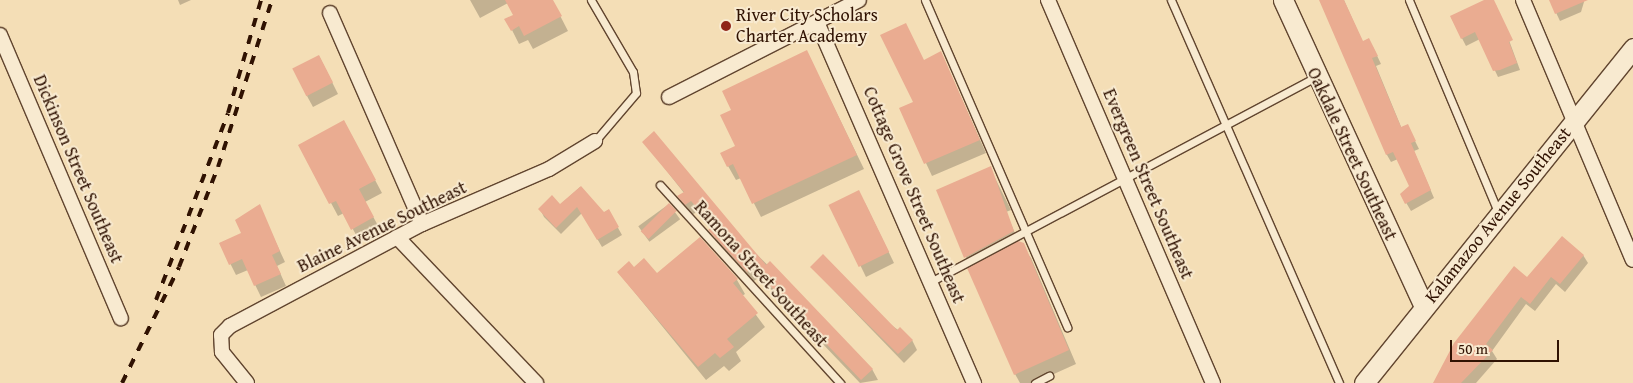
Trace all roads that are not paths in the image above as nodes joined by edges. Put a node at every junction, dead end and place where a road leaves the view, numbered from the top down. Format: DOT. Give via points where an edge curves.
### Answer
graph roads {
  1 [pos="591,0"];
  2 [pos="859,0"];
  3 [pos="925,0"];
  4 [pos="1048,0"];
  5 [pos="1171,0"];
  6 [pos="1283,0"];
  7 [pos="1409,0"];
  8 [pos="1523,0"];
  9 [pos="330,13"];
  10 [pos="818,22"];
  11 [pos="0,35"];
  12 [pos="1633,48"];
  13 [pos="1315,77"];
  14 [pos="669,97"];
  15 [pos="1574,120"];
  16 [pos="1226,126"];
  17 [pos="596,141"];
  18 [pos="1124,177"];
  19 [pos="660,185"];
  20 [pos="1499,214"];
  21 [pos="422,224"];
  22 [pos="1024,232"];
  23 [pos="397,237"];
  24 [pos="1633,260"];
  25 [pos="932,281"];
  26 [pos="1424,307"];
  27 [pos="121,318"];
  28 [pos="1067,327"];
  29 [pos="1049,376"];
  30 [pos="247,383"];
  31 [pos="536,383"];
  32 [pos="840,383"];
  33 [pos="974,383"];
  34 [pos="1035,383"];
  35 [pos="1214,383"];
  36 [pos="1339,383"];
  37 [pos="1364,383"];
  1 -- 17 [label="lane" via="634,72 636,93"];
  2 -- 10 [label="street"];
  3 -- 22 [label="lane"];
  4 -- 18 [label="street, Evergreen Street Southeast"];
  5 -- 16 [label="lane"];
  6 -- 13 [label="main road, Oakdale Street Southeast"];
  7 -- 20 [label="lane"];
  8 -- 15 [label="street"];
  9 -- 21 [label="street"];
  10 -- 14 [label="street"];
  10 -- 25 [label="street, Cottage Grove Street Southeast"];
  11 -- 27 [label="street, Dickinson Street Southeast"];
  12 -- 15 [label="main road, Kalamazoo Avenue Southeast"];
  13 -- 16 [label="lane"];
  13 -- 26 [label="main road, Oakdale Street Southeast"];
  15 -- 20 [label="main road, Kalamazoo Avenue Southeast"];
  15 -- 24 [label="street"];
  16 -- 18 [label="lane"];
  16 -- 36 [label="lane"];
  17 -- 21 [label="street, Blaine Avenue Southeast" via="537,176"];
  18 -- 22 [label="lane"];
  18 -- 35 [label="street, Evergreen Street Southeast"];
  19 -- 32 [label="lane, Ramona Street Southeast"];
  20 -- 26 [label="main road, Kalamazoo Avenue Southeast"];
  21 -- 23 [label="street, Blaine Avenue Southeast"];
  22 -- 25 [label="lane"];
  22 -- 28 [label="lane"];
  23 -- 30 [label="street, Blaine Avenue Southeast" via="230,326 220,341 226,357"];
  23 -- 31 [label="street"];
  25 -- 33 [label="street, Cottage Grove Street Southeast"];
  26 -- 37 [label="main road, Kalamazoo Avenue Southeast"];
  29 -- 34 [label="lane"];
}
